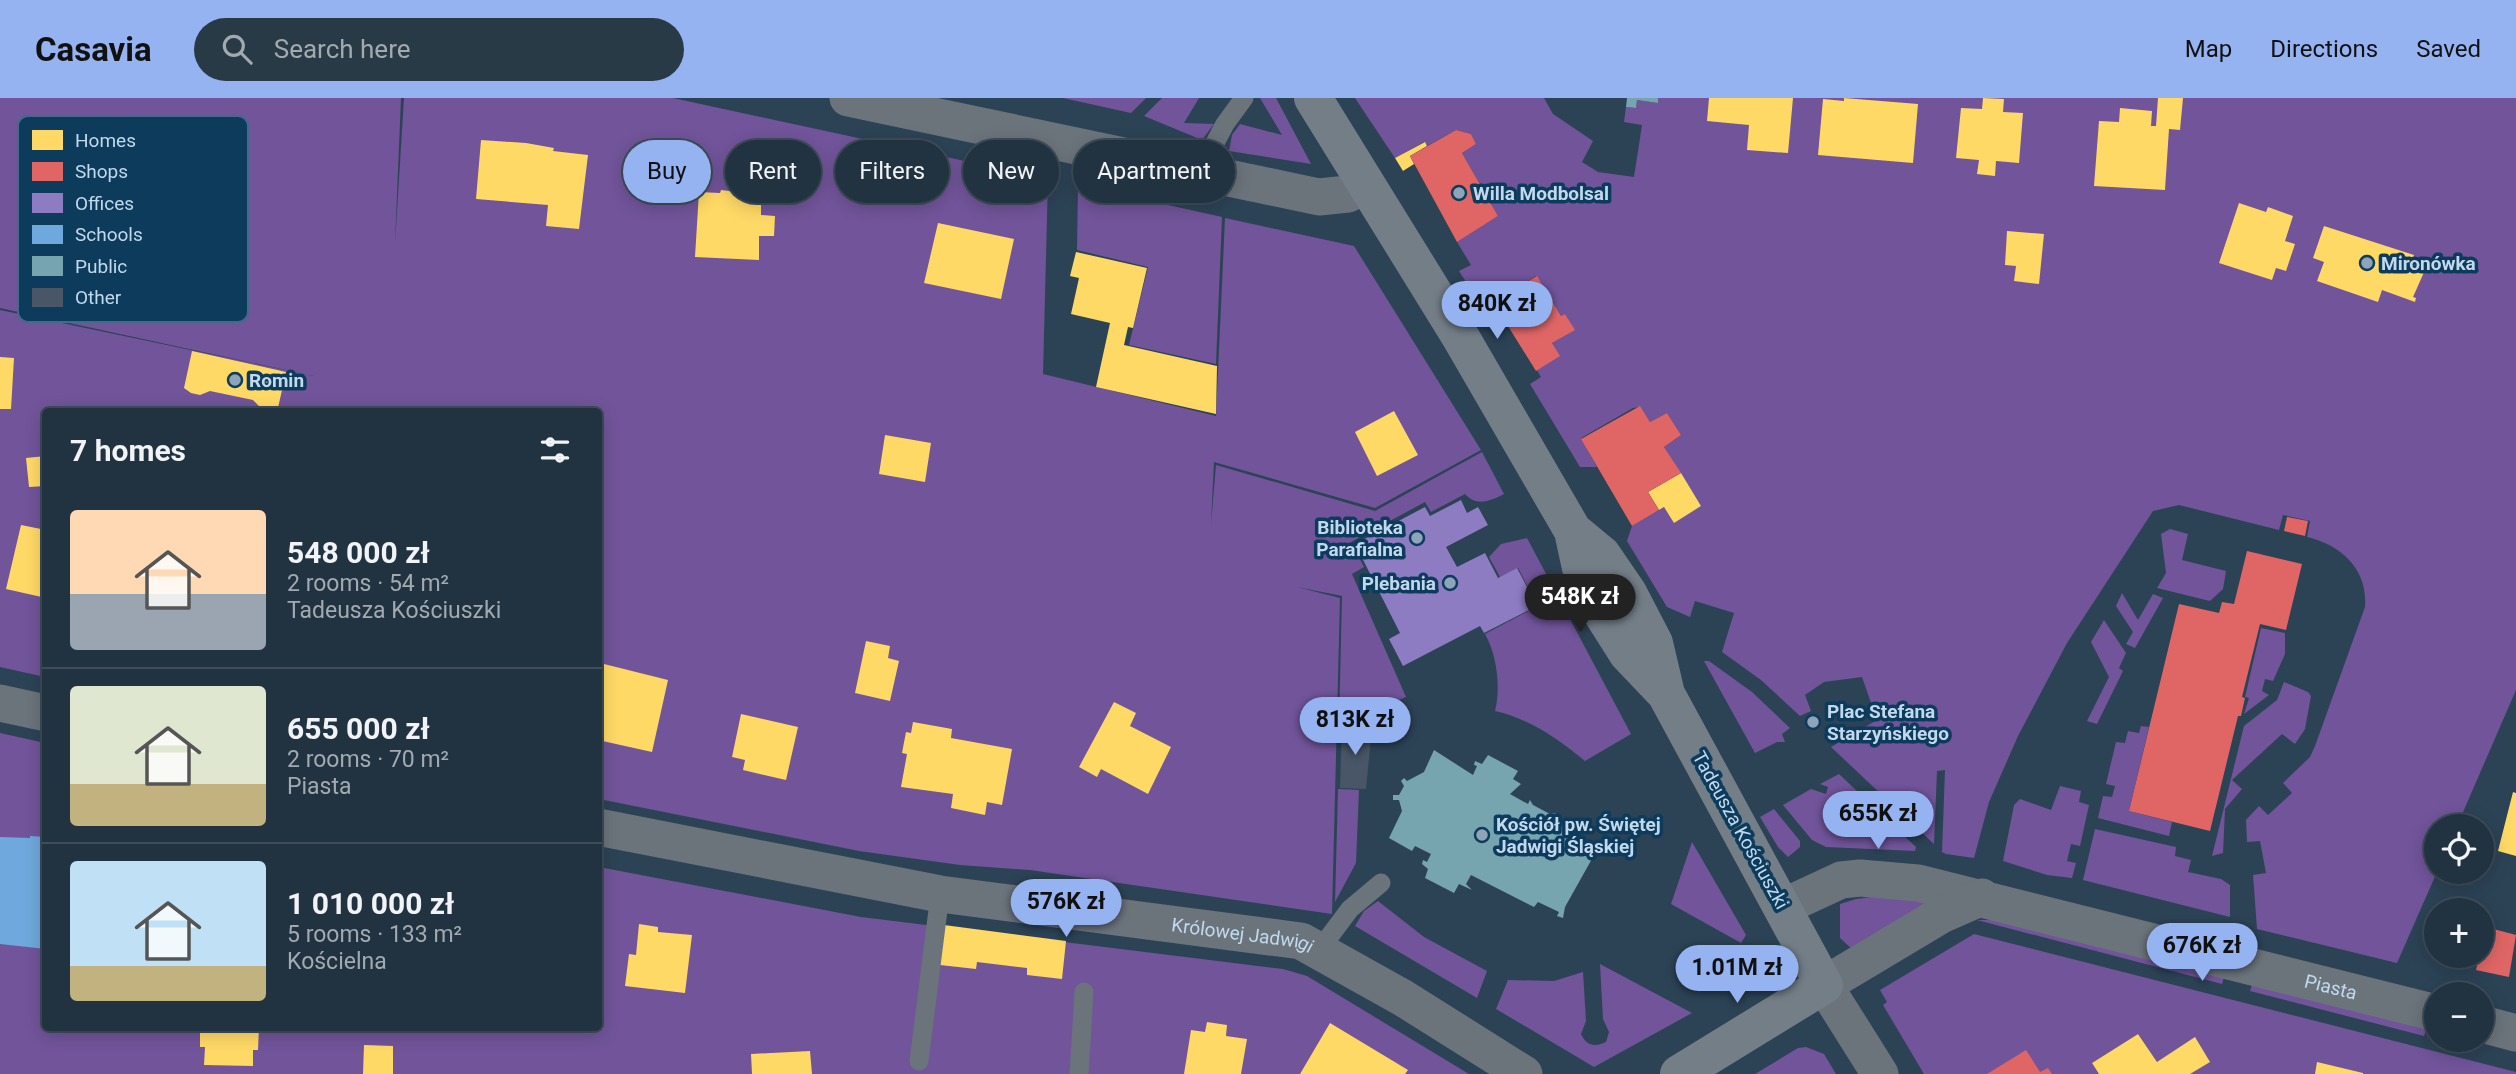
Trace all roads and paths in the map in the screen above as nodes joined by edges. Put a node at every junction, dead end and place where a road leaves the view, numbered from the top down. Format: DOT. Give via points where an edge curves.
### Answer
graph roads {
  1 [pos="848,98"];
  2 [pos="1244,98"];
  3 [pos="1313,98"];
  4 [pos="1217,140"];
  5 [pos="1073,146"];
  6 [pos="1235,180"];
  7 [pos="1366,185"];
  8 [pos="0,703"];
  9 [pos="42,712"];
  10 [pos="602,828"];
  11 [pos="1381,883"];
  12 [pos="940,894"];
  13 [pos="1982,897"];
  14 [pos="1783,907"];
  15 [pos="1320,949"];
  16 [pos="1824,985"];
  17 [pos="1084,992"];
  18 [pos="2424,1010"];
  19 [pos="2494,1027"];
  20 [pos="2516,1032"];
  21 [pos="919,1061"];
  22 [pos="1079,1074"];
  23 [pos="1524,1074"];
  24 [pos="1679,1074"];
  25 [pos="1880,1074"];
  1 -- 5 [label="street"];
  2 -- 4 [label="lane"];
  3 -- 7 [label="street, Tadeusza Kościuszki"];
  6 -- 7 [label="street" via="1319,197 1348,194"];
  7 -- 14 [label="street, Tadeusza Kościuszki" via="1573,531 1602,555 1628,593 1654,643 1666,694"];
  8 -- 9 [label="street"];
  10 -- 12 [label="street, Królowej Jadwigi"];
  11 -- 15 [label="lane" via="1350,909"];
  12 -- 15 [label="street, Królowej Jadwigi" via="1301,941"];
  12 -- 21 [label="lane"];
  13 -- 14 [label="street, Piasta" via="1918,883 1860,878 1841,880"];
  13 -- 16 [label="street" via="1941,915"];
  13 -- 18 [label="street, Piasta"];
  14 -- 16 [label="street, Tadeusza Kościuszki"];
  15 -- 23 [label="street, Królowej Jadwigi"];
  16 -- 24 [label="street"];
  16 -- 25 [label="street, Tadeusza Kościuszki"];
  17 -- 22 [label="lane"];
  19 -- 20 [label="street"];
}
